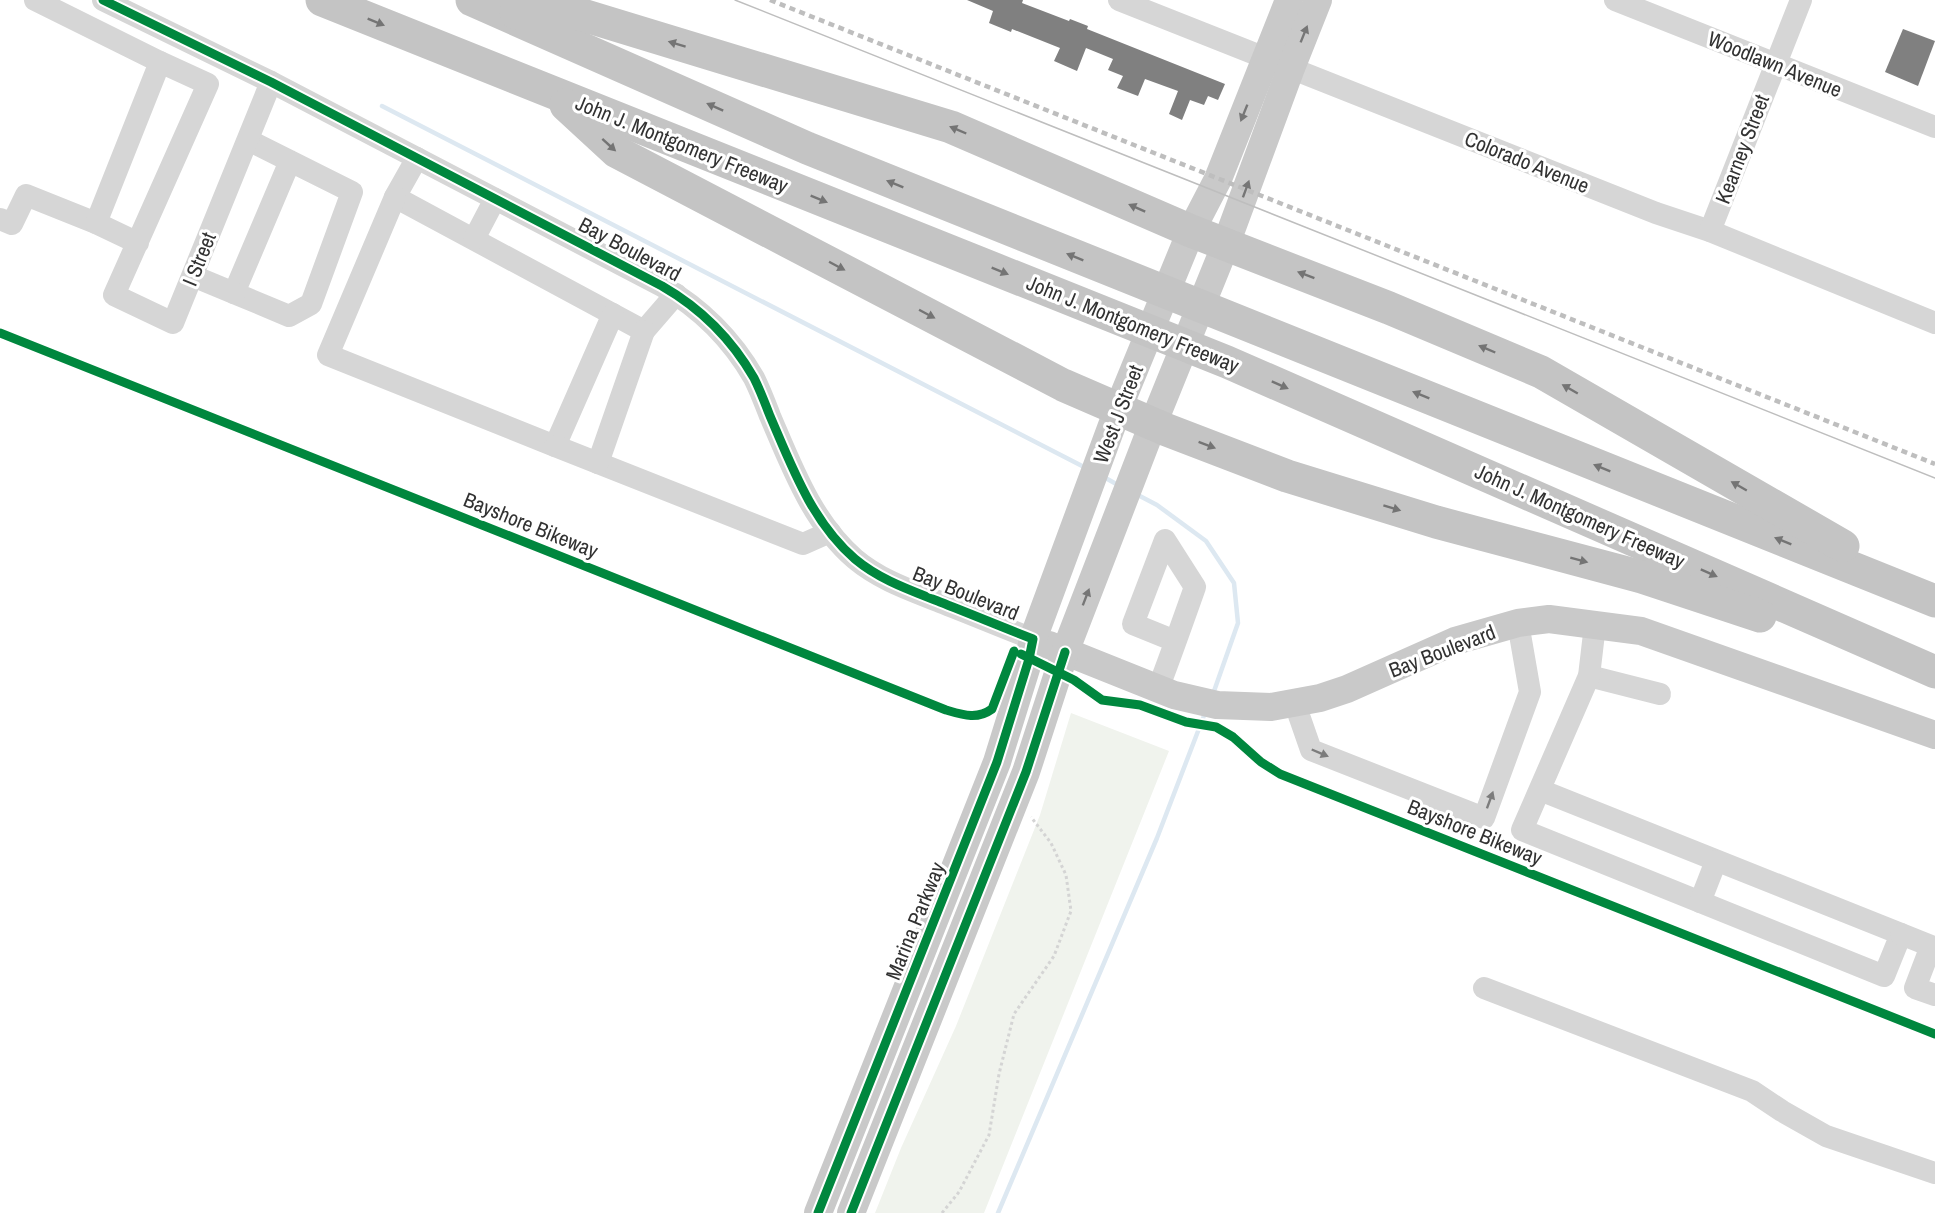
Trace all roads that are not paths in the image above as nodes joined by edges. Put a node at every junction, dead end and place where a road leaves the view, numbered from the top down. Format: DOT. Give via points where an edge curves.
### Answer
graph roads {
  1 [pos="35,0"];
  2 [pos="103,0"];
  3 [pos="322,0"];
  4 [pos="472,0"];
  5 [pos="1119,0"];
  6 [pos="1289,0"];
  7 [pos="1318,0"];
  8 [pos="1615,0"];
  9 [pos="1801,0"];
  10 [pos="503,13"];
  11 [pos="160,62"];
  12 [pos="1775,63"];
  13 [pos="1278,64"];
  14 [pos="271,82"];
  15 [pos="550,92"];
  16 [pos="1935,127"];
  17 [pos="248,140"];
  18 [pos="417,158"];
  19 [pos="290,161"];
  20 [pos="395,197"];
  21 [pos="495,199"];
  22 [pos="0,219"];
  23 [pos="96,223"];
  24 [pos="1191,231"];
  25 [pos="1710,231"];
  26 [pos="474,239"];
  27 [pos="138,243"];
  28 [pos="1226,244"];
  29 [pos="193,276"];
  30 [pos="234,293"];
  31 [pos="676,294"];
  32 [pos="613,314"];
  33 [pos="1935,322"];
  34 [pos="644,331"];
  35 [pos="1118,409"];
  36 [pos="1153,424"];
  37 [pos="555,446"];
  38 [pos="598,463"];
  39 [pos="830,532"];
  40 [pos="1935,601"];
  41 [pos="1518,623"];
  42 [pos="1595,625"];
  43 [pos="1033,639"];
  44 [pos="1175,641"];
  45 [pos="1065,652"];
  46 [pos="1935,673"];
  47 [pos="1589,676"];
  48 [pos="1158,689"];
  49 [pos="1660,694"];
  50 [pos="1295,704"];
  51 [pos="1935,735"];
  52 [pos="1539,790"];
  53 [pos="1716,861"];
  54 [pos="1700,902"];
  55 [pos="1901,934"];
  56 [pos="1933,941"];
  57 [pos="1484,988"];
  58 [pos="1935,995"];
  59 [pos="1935,1173"];
  60 [pos="818,1213"];
  61 [pos="851,1213"];
  1 -- 11 [label="street"];
  2 -- 14 [label="street, Bay Boulevard"];
  3 -- 15 [label="highway, John J. Montgomery Freeway, one-way"];
  4 -- 10 [label="highway, John J. Montgomery Freeway"];
  5 -- 13 [label="street, Colorado Avenue"];
  6 -- 13 [label="main road"];
  13 -- 7 [label="main road, one-way"];
  8 -- 12 [label="street, Woodlawn Avenue"];
  9 -- 12 [label="street, Kearney Street"];
  24 -- 10 [label="highway, one-way" via="951,127 576,13"];
  40 -- 10 [label="highway, John J. Montgomery Freeway, one-way" via="807,148"];
  11 -- 23 [label="street"];
  11 -- 27 [label="street" via="208,84"];
  12 -- 16 [label="street, Woodlawn Avenue"];
  12 -- 25 [label="street, Kearney Street"];
  13 -- 24 [label="main road, West J Street, one-way"];
  13 -- 25 [label="street, Colorado Avenue"];
  28 -- 13 [label="main road, West J Street, one-way"];
  14 -- 17 [label="street, I Street"];
  14 -- 18 [label="street, Bay Boulevard"];
  15 -- 35 [label="highway, one-way" via="617,152 1063,386"];
  15 -- 46 [label="highway, John J. Montgomery Freeway, one-way" via="1227,362"];
  17 -- 19 [label="street"];
  17 -- 29 [label="street, I Street"];
  18 -- 20 [label="street"];
  18 -- 21 [label="street, Bay Boulevard"];
  19 -- 30 [label="street"];
  19 -- 30 [label="street" via="352,192 311,304 289,316"];
  20 -- 26 [label="street"];
  20 -- 37 [label="street" via="328,355"];
  21 -- 26 [label="street"];
  21 -- 31 [label="street, Bay Boulevard"];
  22 -- 23 [label="street" via="12,224 26,195"];
  23 -- 27 [label="street"];
  24 -- 28 [label="highway"];
  24 -- 35 [label="main road, West J Street"];
  25 -- 33 [label="street, Colorado Avenue"];
  26 -- 32 [label="street"];
  27 -- 29 [label="street, I Street" via="114,295 173,323"];
  28 -- 36 [label="main road, West J Street"];
  40 -- 28 [label="highway, one-way" via="1541,372"];
  29 -- 30 [label="street"];
  31 -- 34 [label="street"];
  31 -- 39 [label="street, Bay Boulevard" via="711,321 736,349 755,380 813,509"];
  32 -- 34 [label="street"];
  32 -- 37 [label="street"];
  34 -- 38 [label="street"];
  35 -- 36 [label="highway"];
  35 -- 43 [label="main road, West J Street"];
  45 -- 36 [label="main road, West J Street, one-way"];
  36 -- 46 [label="highway, one-way" via="1287,476 1436,522 1642,577"];
  37 -- 38 [label="street"];
  38 -- 39 [label="street" via="803,544"];
  39 -- 43 [label="street, Bay Boulevard" via="855,559 883,579"];
  41 -- 42 [label="main road, Bay Boulevard" via="1549,619"];
  41 -- 50 [label="main road, Bay Boulevard" via="1455,641 1347,689"];
  50 -- 41 [label="street, one-way" via="1311,750 1484,818 1530,692"];
  42 -- 47 [label="street"];
  42 -- 51 [label="main road, Bay Boulevard" via="1641,631"];
  43 -- 45 [label="main road, Bay Boulevard"];
  43 -- 60 [label="main road, Marina Parkway" via="997,762"];
  44 -- 48 [label="street"];
  45 -- 48 [label="main road, Bay Boulevard"];
  45 -- 61 [label="main road" via="1026,772"];
  47 -- 49 [label="street"];
  47 -- 52 [label="street"];
  48 -- 50 [label="main road, Bay Boulevard" via="1217,705"];
  52 -- 53 [label="street"];
  52 -- 54 [label="street" via="1522,830"];
  53 -- 54 [label="street"];
  53 -- 55 [label="street"];
  54 -- 55 [label="street" via="1884,976"];
  55 -- 56 [label="street"];
  56 -- 58 [label="street" via="1915,988"];
  57 -- 59 [label="street" via="1752,1091 1826,1136"];
}
